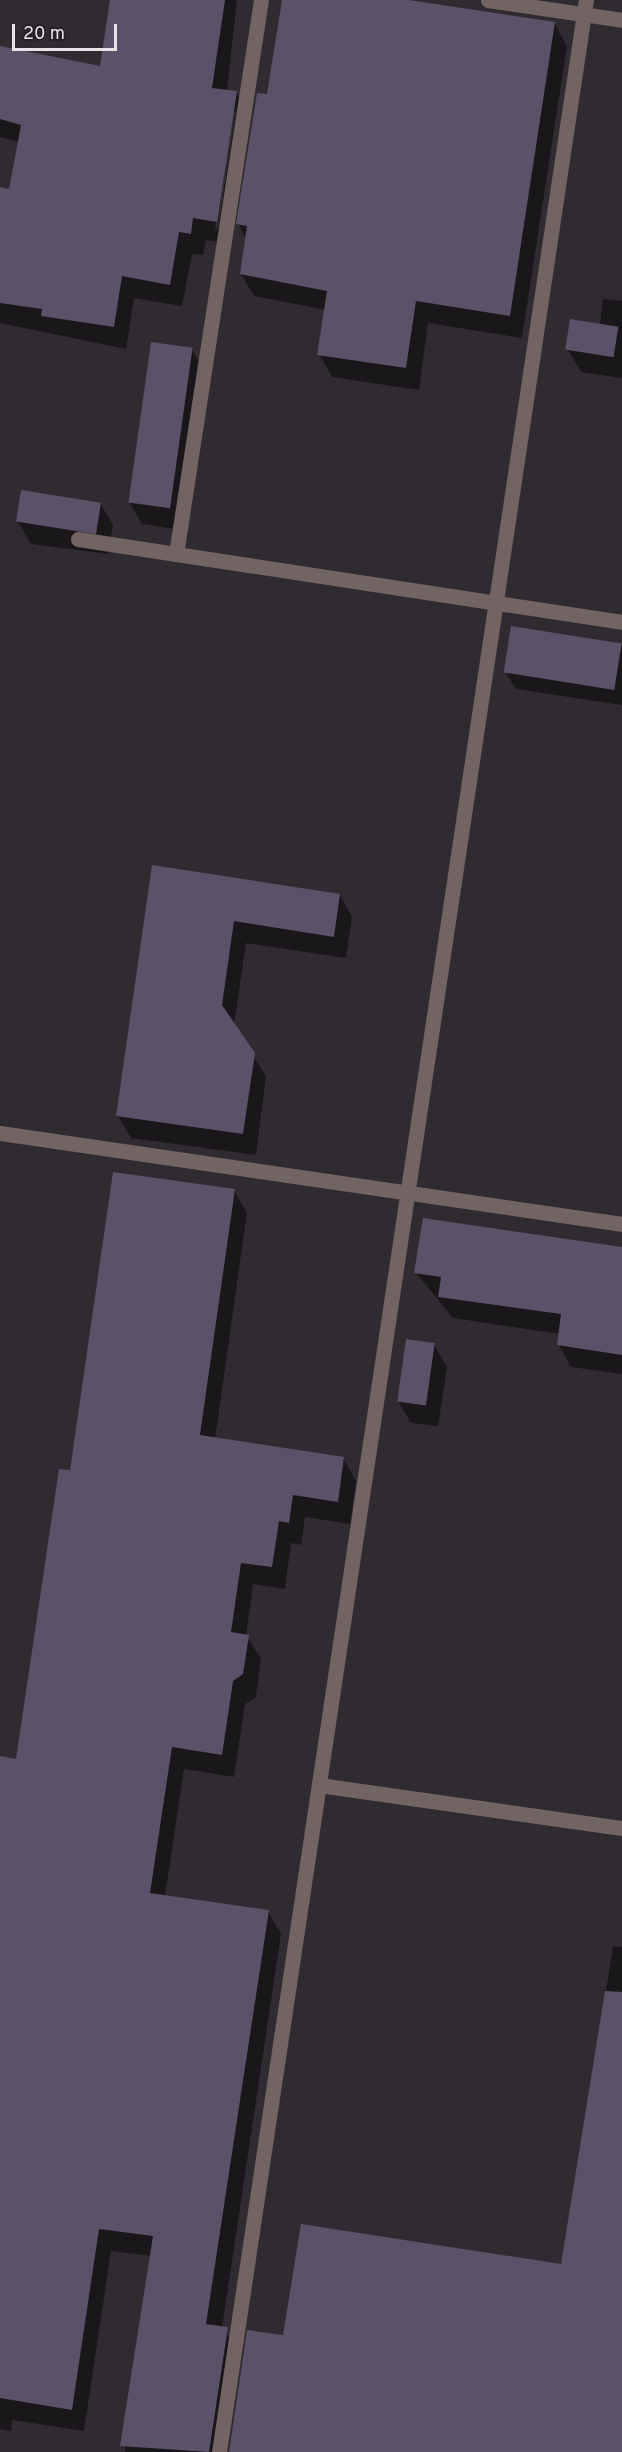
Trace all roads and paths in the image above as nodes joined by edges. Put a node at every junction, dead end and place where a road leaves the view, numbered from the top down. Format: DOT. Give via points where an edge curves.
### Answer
graph roads {
  1 [pos="261,0"];
  2 [pos="488,0"];
  3 [pos="584,7"];
  4 [pos="622,20"];
  5 [pos="78,538"];
  6 [pos="176,554"];
  7 [pos="496,605"];
  8 [pos="622,622"];
  9 [pos="0,1133"];
  10 [pos="408,1192"];
  11 [pos="622,1224"];
  12 [pos="319,1785"];
  13 [pos="622,1828"];
  14 [pos="219,2452"];
  1 -- 6 [label="street"];
  2 -- 3 [label="street"];
  3 -- 4 [label="street"];
  3 -- 7 [label="street"];
  5 -- 6 [label="street"];
  6 -- 7 [label="street"];
  7 -- 8 [label="street"];
  7 -- 10 [label="street"];
  9 -- 10 [label="street"];
  10 -- 11 [label="street"];
  10 -- 12 [label="street"];
  12 -- 13 [label="street"];
  12 -- 14 [label="street"];
}
